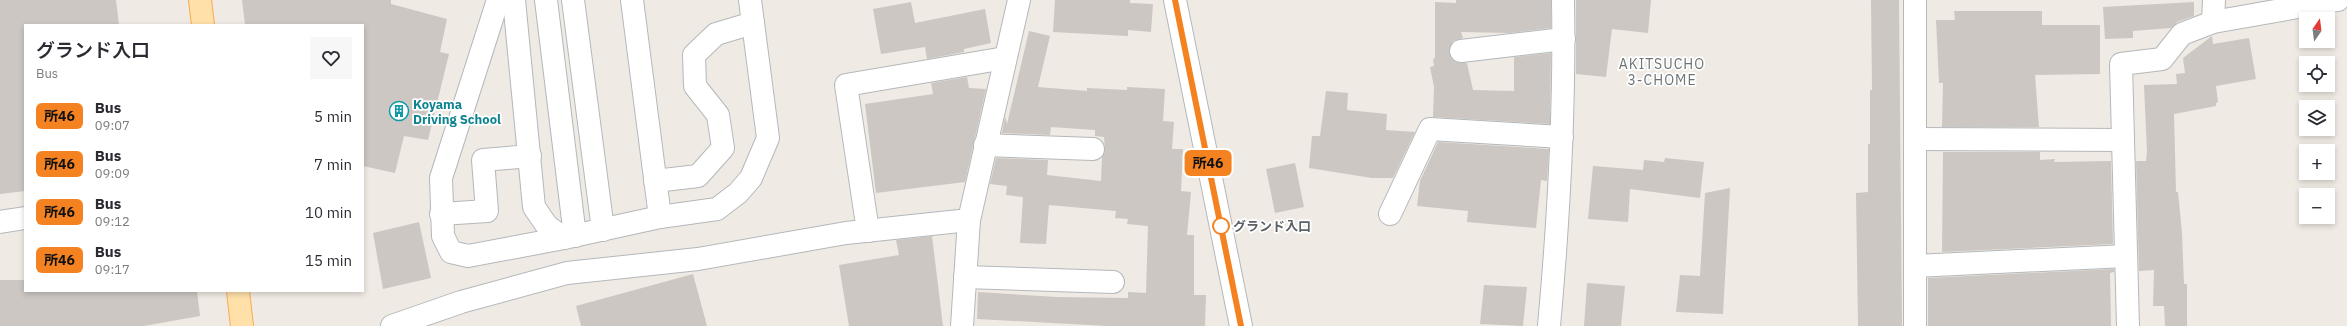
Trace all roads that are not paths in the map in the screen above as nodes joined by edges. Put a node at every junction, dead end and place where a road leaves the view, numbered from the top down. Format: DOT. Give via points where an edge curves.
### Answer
graph roads {
  1 [pos="200,0"];
  2 [pos="498,0"];
  3 [pos="514,0"];
  4 [pos="546,0"];
  5 [pos="573,0"];
  6 [pos="632,0"];
  7 [pos="750,0"];
  8 [pos="1019,0"];
  9 [pos="1174,0"];
  10 [pos="1563,0"];
  11 [pos="1915,0"];
  12 [pos="2214,0"];
  13 [pos="2338,0"];
  14 [pos="2213,22"];
  15 [pos="753,23"];
  16 [pos="203,24"];
  17 [pos="1564,39"];
  18 [pos="1460,51"];
  19 [pos="1004,58"];
  20 [pos="1562,137"];
  21 [pos="1915,139"];
  22 [pos="2123,140"];
  23 [pos="985,145"];
  24 [pos="1094,149"];
  25 [pos="530,156"];
  26 [pos="655,181"];
  27 [pos="441,214"];
  28 [pos="1390,214"];
  29 [pos="660,217"];
  30 [pos="24,218"];
  31 [pos="969,220"];
  32 [pos="0,222"];
  33 [pos="603,230"];
  34 [pos="868,231"];
  35 [pos="570,237"];
  36 [pos="2126,256"];
  37 [pos="1915,266"];
  38 [pos="965,277"];
  39 [pos="1114,282"];
  40 [pos="238,292"];
  41 [pos="242,326"];
  42 [pos="392,326"];
  43 [pos="962,326"];
  44 [pos="1241,326"];
  45 [pos="1549,326"];
  46 [pos="1915,326"];
  47 [pos="2128,326"];
  1 -- 16 [label="main road"];
  2 -- 27 [label="street" via="441,178"];
  3 -- 25 [label="street"];
  4 -- 35 [label="street"];
  5 -- 33 [label="street"];
  6 -- 26 [label="street"];
  7 -- 15 [label="street"];
  8 -- 19 [label="street"];
  9 -- 44 [label="street"];
  10 -- 17 [label="street"];
  11 -- 21 [label="street"];
  12 -- 14 [label="street"];
  13 -- 14 [label="street"];
  14 -- 22 [label="street" via="2182,34 2162,58 2121,64"];
  15 -- 26 [label="street" via="716,34 694,55 695,86 718,115 723,148 698,176"];
  15 -- 29 [label="street" via="768,138 751,178 738,193 717,209"];
  17 -- 18 [label="street"];
  17 -- 20 [label="street"];
  19 -- 23 [label="street"];
  19 -- 34 [label="street" via="846,85"];
  20 -- 28 [label="street" via="1430,129"];
  20 -- 45 [label="street" via="1557,242"];
  21 -- 22 [label="street"];
  21 -- 37 [label="street"];
  22 -- 36 [label="street"];
  23 -- 24 [label="street"];
  23 -- 31 [label="street"];
  25 -- 27 [label="street" via="483,160 487,211"];
  25 -- 35 [label="street" via="534,207 547,226"];
  26 -- 29 [label="street"];
  27 -- 35 [label="street" via="443,236 451,252 468,256"];
  29 -- 33 [label="street"];
  30 -- 32 [label="street"];
  31 -- 34 [label="street"];
  31 -- 38 [label="street"];
  33 -- 35 [label="street"];
  34 -- 42 [label="street" via="698,260 567,273 461,302"];
  36 -- 37 [label="street"];
  36 -- 47 [label="street"];
  37 -- 46 [label="street"];
  38 -- 39 [label="street"];
  38 -- 43 [label="street"];
  40 -- 41 [label="main road"];
}
